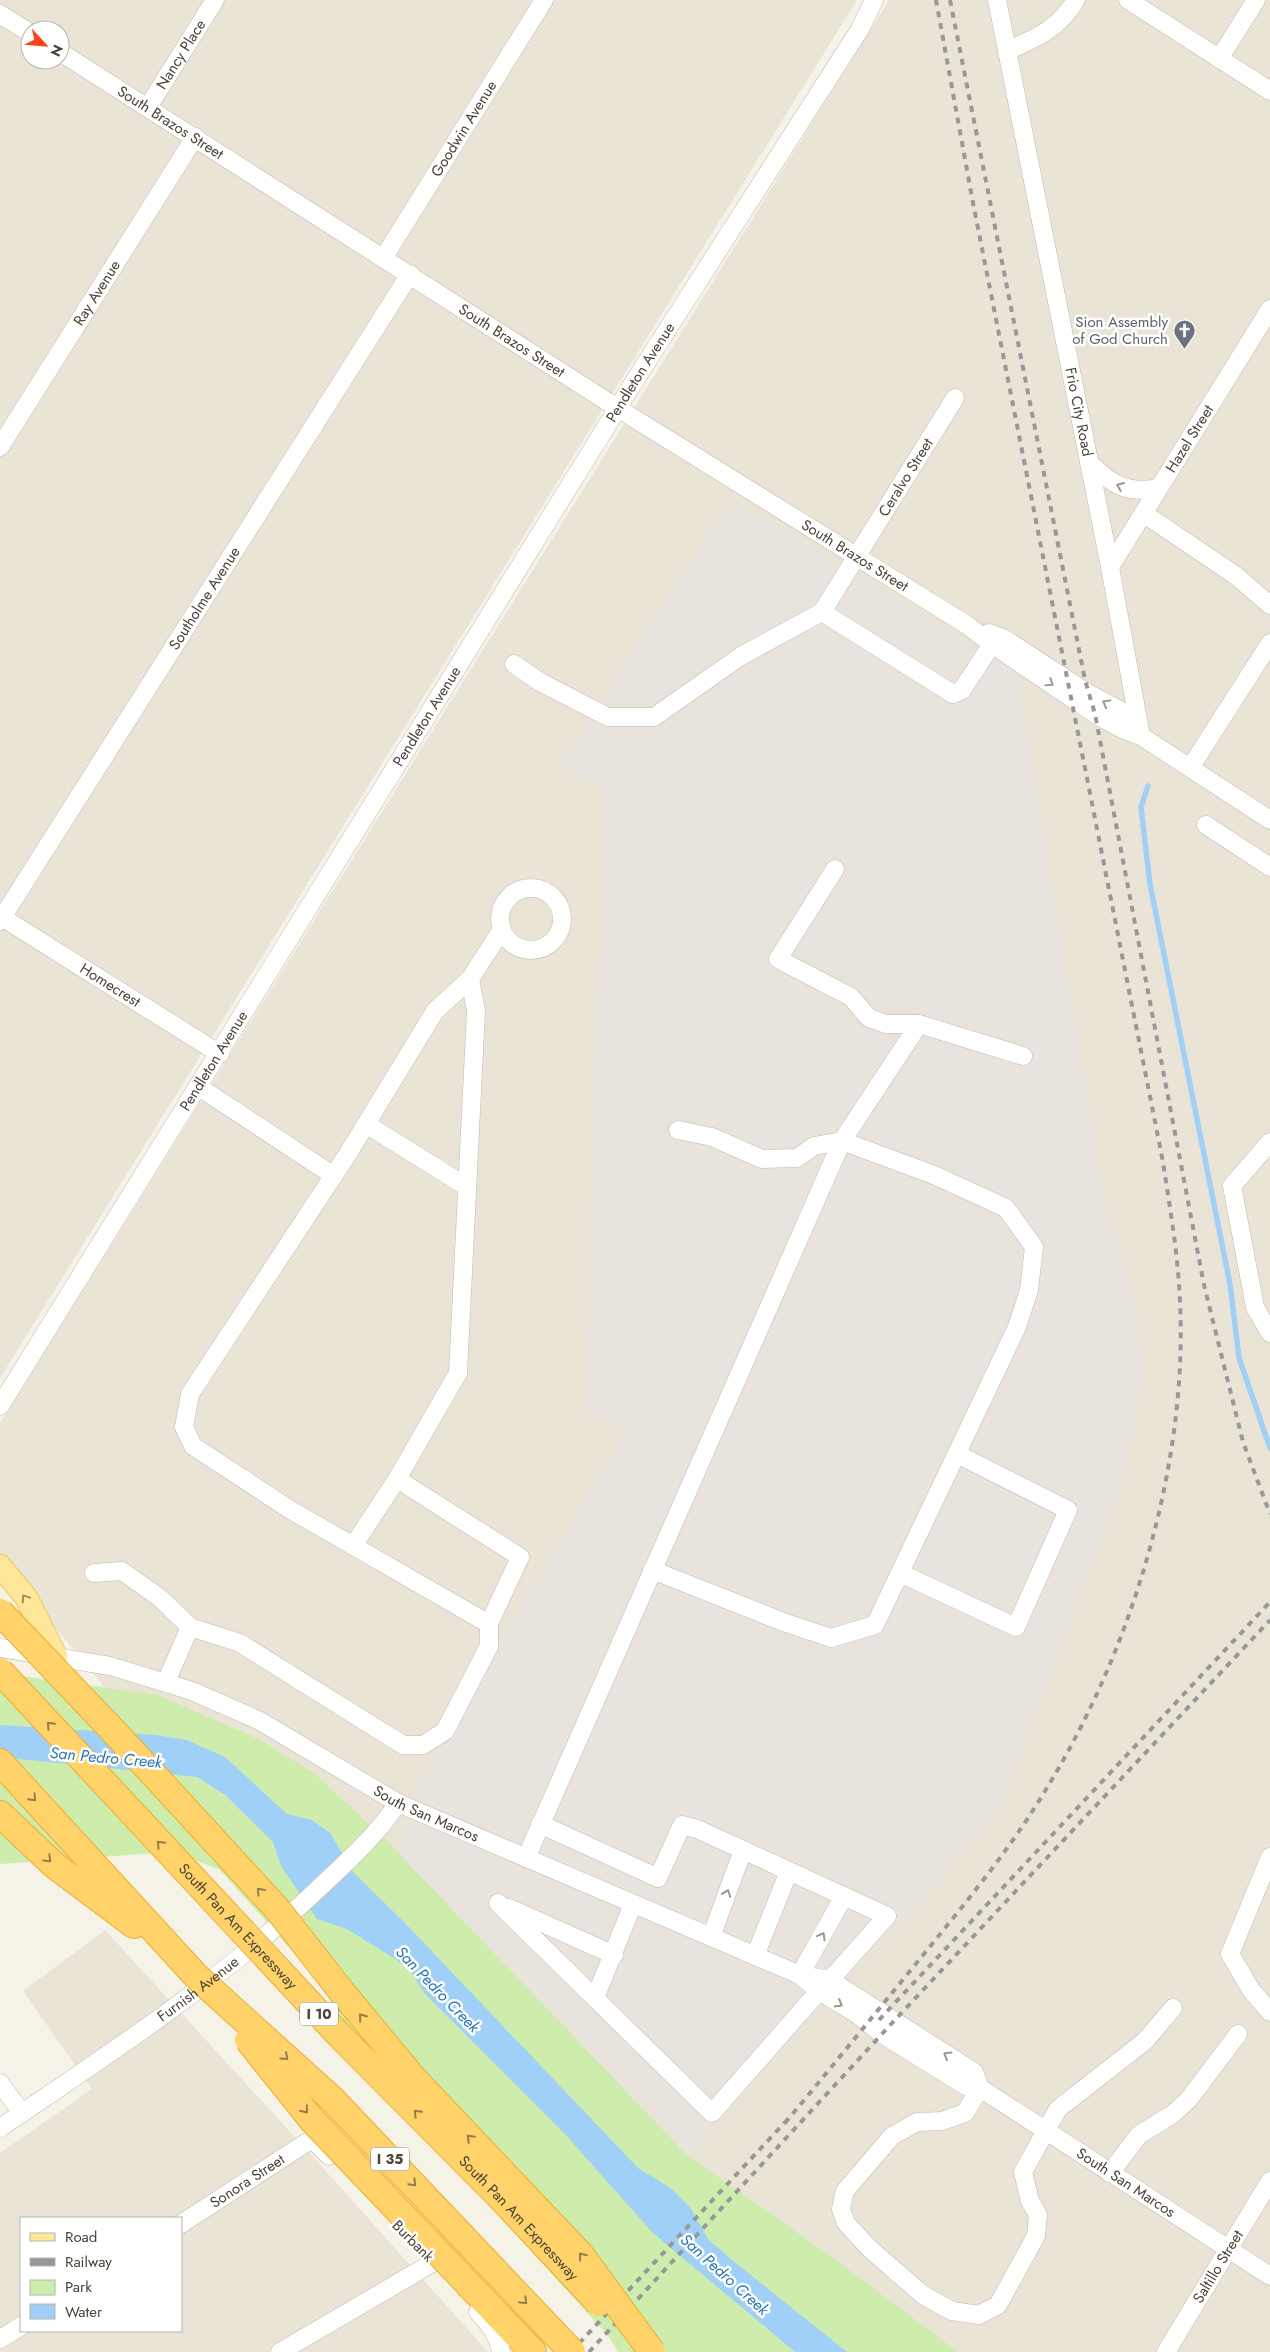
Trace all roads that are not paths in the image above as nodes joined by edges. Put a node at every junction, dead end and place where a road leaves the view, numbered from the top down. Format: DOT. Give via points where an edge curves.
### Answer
graph roads {
  1 [pos="215,0"];
  2 [pos="544,0"];
  3 [pos="874,0"];
  4 [pos="887,0"];
  5 [pos="997,0"];
  6 [pos="1076,0"];
  7 [pos="1128,0"];
  8 [pos="1256,0"];
  9 [pos="0,14"];
  10 [pos="20,26"];
  11 [pos="860,29"];
  12 [pos="1007,51"];
  13 [pos="70,58"];
  14 [pos="1219,59"];
  15 [pos="1270,91"];
  16 [pos="148,107"];
  17 [pos="195,137"];
  18 [pos="384,257"];
  19 [pos="410,274"];
  20 [pos="1270,310"];
  21 [pos="954,398"];
  22 [pos="620,409"];
  23 [pos="0,448"];
  24 [pos="1089,462"];
  25 [pos="1158,488"];
  26 [pos="1143,513"];
  27 [pos="857,558"];
  28 [pos="1110,566"];
  29 [pos="1270,606"];
  30 [pos="822,612"];
  31 [pos="967,625"];
  32 [pos="1270,643"];
  33 [pos="992,644"];
  34 [pos="514,664"];
  35 [pos="1141,736"];
  36 [pos="1190,768"];
  37 [pos="1270,820"];
  38 [pos="1206,825"];
  39 [pos="1270,867"];
  40 [pos="835,869"];
  41 [pos="1,918"];
  42 [pos="502,931"];
  43 [pos="470,979"];
  44 [pos="919,1024"];
  45 [pos="220,1054"];
  46 [pos="1023,1056"];
  47 [pos="199,1087"];
  48 [pos="366,1124"];
  49 [pos="678,1130"];
  50 [pos="842,1140"];
  51 [pos="1270,1142"];
  52 [pos="334,1176"];
  53 [pos="467,1187"];
  54 [pos="1270,1333"];
  55 [pos="0,1406"];
  56 [pos="956,1454"];
  57 [pos="397,1479"];
  58 [pos="353,1546"];
  59 [pos="0,1566"];
  60 [pos="652,1570"];
  61 [pos="94,1573"];
  62 [pos="900,1573"];
  63 [pos="0,1598"];
  64 [pos="0,1612"];
  65 [pos="488,1624"];
  66 [pos="190,1627"];
  67 [pos="0,1648"];
  68 [pos="56,1656"];
  69 [pos="0,1671"];
  70 [pos="166,1682"];
  71 [pos="0,1762"];
  72 [pos="398,1803"];
  73 [pos="0,1814"];
  74 [pos="540,1824"];
  75 [pos="743,1850"];
  76 [pos="1270,1857"];
  77 [pos="526,1858"];
  78 [pos="789,1872"];
  79 [pos="844,1896"];
  80 [pos="633,1904"];
  81 [pos="711,1937"];
  82 [pos="614,1956"];
  83 [pos="755,1956"];
  84 [pos="190,1969"];
  85 [pos="800,1975"];
  86 [pos="824,1986"];
  87 [pos="595,1998"];
  88 [pos="1173,2008"];
  89 [pos="1270,2012"];
  90 [pos="1238,2034"];
  91 [pos="0,2083"];
  92 [pos="980,2088"];
  93 [pos="22,2113"];
  94 [pos="0,2128"];
  95 [pos="1046,2131"];
  96 [pos="312,2139"];
  97 [pos="1110,2173"];
  98 [pos="1270,2181"];
  99 [pos="182,2223"];
  100 [pos="1229,2250"];
  101 [pos="434,2262"];
  102 [pos="1270,2276"];
  103 [pos="470,2286"];
  104 [pos="20,2327"];
  105 [pos="0,2339"];
  106 [pos="280,2352"];
  107 [pos="501,2352"];
  108 [pos="525,2352"];
  109 [pos="532,2352"];
  110 [pos="572,2352"];
  111 [pos="643,2352"];
  112 [pos="652,2352"];
  113 [pos="1166,2352"];
  1 -- 16 [label="street, Nancy Place"];
  2 -- 18 [label="street, Goodwin Avenue"];
  3 -- 11 [label="street, Pendleton Avenue"];
  4 -- 11 [label="street, Pendleton Avenue"];
  5 -- 12 [label="street, Frio City Road"];
  6 -- 12 [label="street" via="1056,26 1044,35"];
  7 -- 14 [label="street"];
  8 -- 14 [label="street"];
  9 -- 10 [label="street"];
  11 -- 22 [label="street, Pendleton Avenue" via="637,377"];
  12 -- 24 [label="street, Frio City Road"];
  13 -- 16 [label="street, South Brazos Street"];
  14 -- 15 [label="street"];
  16 -- 17 [label="street, South Brazos Street"];
  17 -- 18 [label="street, South Brazos Street"];
  17 -- 23 [label="street, Ray Avenue"];
  18 -- 19 [label="street, South Brazos Street"];
  19 -- 22 [label="street, South Brazos Street"];
  19 -- 41 [label="street, Southolme Avenue"];
  20 -- 25 [label="street, Hazel Street"];
  21 -- 27 [label="street, Ceralvo Street"];
  22 -- 27 [label="street, South Brazos Street"];
  22 -- 45 [label="street, Pendleton Avenue"];
  25 -- 24 [label="street, one-way" via="1143,491 1126,489 1106,480"];
  24 -- 28 [label="street, Frio City Road"];
  25 -- 26 [label="street, Hazel Street"];
  26 -- 28 [label="street, Hazel Street"];
  26 -- 29 [label="street" via="1235,575"];
  27 -- 30 [label="street, Ceralvo Street"];
  27 -- 31 [label="street, South Brazos Street"];
  28 -- 35 [label="street, Frio City Road"];
  30 -- 33 [label="street" via="953,694 962,690"];
  30 -- 34 [label="street" via="741,656 654,717 608,717 540,682"];
  31 -- 33 [label="street, South Brazos Street"];
  35 -- 31 [label="street, South Brazos Street, one-way" via="1125,713 1089,694 1005,638"];
  32 -- 36 [label="street"];
  33 -- 35 [label="street, South Brazos Street, one-way" via="1095,714 1125,732"];
  35 -- 36 [label="street, South Brazos Street"];
  36 -- 37 [label="street, South Brazos Street"];
  38 -- 39 [label="street"];
  40 -- 44 [label="street" via="778,960 851,997 869,1018 886,1024"];
  41 -- 45 [label="street, Homecrest"];
  42 -- 43 [label="street"];
  43 -- 48 [label="street" via="434,1011"];
  43 -- 53 [label="street" via="476,1011"];
  44 -- 46 [label="street"];
  44 -- 50 [label="street"];
  45 -- 47 [label="street, Pendleton Avenue"];
  47 -- 52 [label="street"];
  47 -- 55 [label="street, Pendleton Avenue"];
  48 -- 52 [label="street"];
  48 -- 53 [label="street"];
  49 -- 50 [label="street" via="712,1138 762,1159 797,1158 814,1146"];
  50 -- 56 [label="street" via="934,1175 1006,1208 1034,1248 1029,1290 1017,1327"];
  50 -- 60 [label="street"];
  51 -- 54 [label="street" via="1232,1186 1255,1307"];
  52 -- 58 [label="street" via="190,1394 184,1428 193,1446 289,1509"];
  53 -- 57 [label="street" via="458,1373"];
  56 -- 62 [label="street"];
  56 -- 62 [label="street" via="1068,1510 1016,1627"];
  57 -- 58 [label="street"];
  57 -- 65 [label="street" via="520,1557"];
  58 -- 65 [label="street"];
  68 -- 59 [label="main road, one-way" via="26,1597"];
  60 -- 62 [label="street" via="831,1638 876,1625"];
  60 -- 74 [label="street"];
  61 -- 66 [label="street" via="122,1571 160,1598"];
  63 -- 68 [label="main road"];
  112 -- 64 [label="highway, one-way, bridge" via="581,2255 414,2079 278,1910"];
  65 -- 66 [label="street" via="489,1646 445,1731 423,1745 404,1745 240,1643"];
  66 -- 70 [label="street"];
  67 -- 68 [label="street, South San Marcos"];
  68 -- 70 [label="street, South San Marcos" via="110,1666"];
  111 -- 69 [label="highway, South Pan Am Expressway / I 10, one-way, bridge" via="505,2203 333,2028"];
  70 -- 72 [label="street, South San Marcos" via="258,1720"];
  71 -- 84 [label="highway, one-way"];
  72 -- 77 [label="street, South San Marcos"];
  72 -- 93 [label="street, Furnish Avenue" via="370,1840 273,1932 168,2012"];
  73 -- 84 [label="highway, one-way" via="54,1864"];
  74 -- 75 [label="street" via="658,1878 682,1825"];
  74 -- 77 [label="street"];
  75 -- 78 [label="street"];
  81 -- 75 [label="street, one-way"];
  76 -- 89 [label="street" via="1230,1954 1251,1990"];
  77 -- 80 [label="street, South San Marcos"];
  78 -- 79 [label="street"];
  78 -- 83 [label="street"];
  85 -- 79 [label="street, one-way"];
  79 -- 86 [label="street" via="887,1916"];
  80 -- 81 [label="street, South San Marcos"];
  80 -- 82 [label="street"];
  81 -- 83 [label="street, South San Marcos"];
  82 -- 87 [label="street"];
  82 -- 87 [label="street" via="498,1903"];
  83 -- 85 [label="street, South San Marcos"];
  84 -- 103 [label="highway, one-way, bridge" via="312,2120"];
  84 -- 110 [label="highway, I 35, one-way, bridge" via="332,2099"];
  85 -- 86 [label="street, South San Marcos"];
  86 -- 87 [label="street" via="712,2112"];
  86 -- 92 [label="street, South San Marcos" via="974,2072"];
  88 -- 95 [label="street" via="1145,2041 1058,2110"];
  90 -- 97 [label="street" via="1189,2099 1173,2114 1139,2135"];
  91 -- 93 [label="street"];
  92 -- 95 [label="street, South San Marcos"];
  92 -- 95 [label="street" via="964,2114 942,2121 917,2122 892,2136 845,2191 841,2209 846,2223 870,2249 923,2295 952,2312 979,2315 998,2306 1036,2236 1038,2215 1030,2201 1023,2172"];
  93 -- 94 [label="street, Furnish Avenue"];
  95 -- 97 [label="street, South San Marcos"];
  96 -- 99 [label="street, Sonora Street"];
  96 -- 101 [label="street, Burbank"];
  97 -- 100 [label="street, South San Marcos"];
  98 -- 100 [label="street, Saltillo Street"];
  100 -- 102 [label="street, South San Marcos"];
  100 -- 113 [label="street, Saltillo Street"];
  101 -- 106 [label="street"];
  101 -- 107 [label="street, Burbank" via="493,2328"];
  103 -- 108 [label="highway"];
  103 -- 109 [label="highway"];
  104 -- 105 [label="street"];
}
